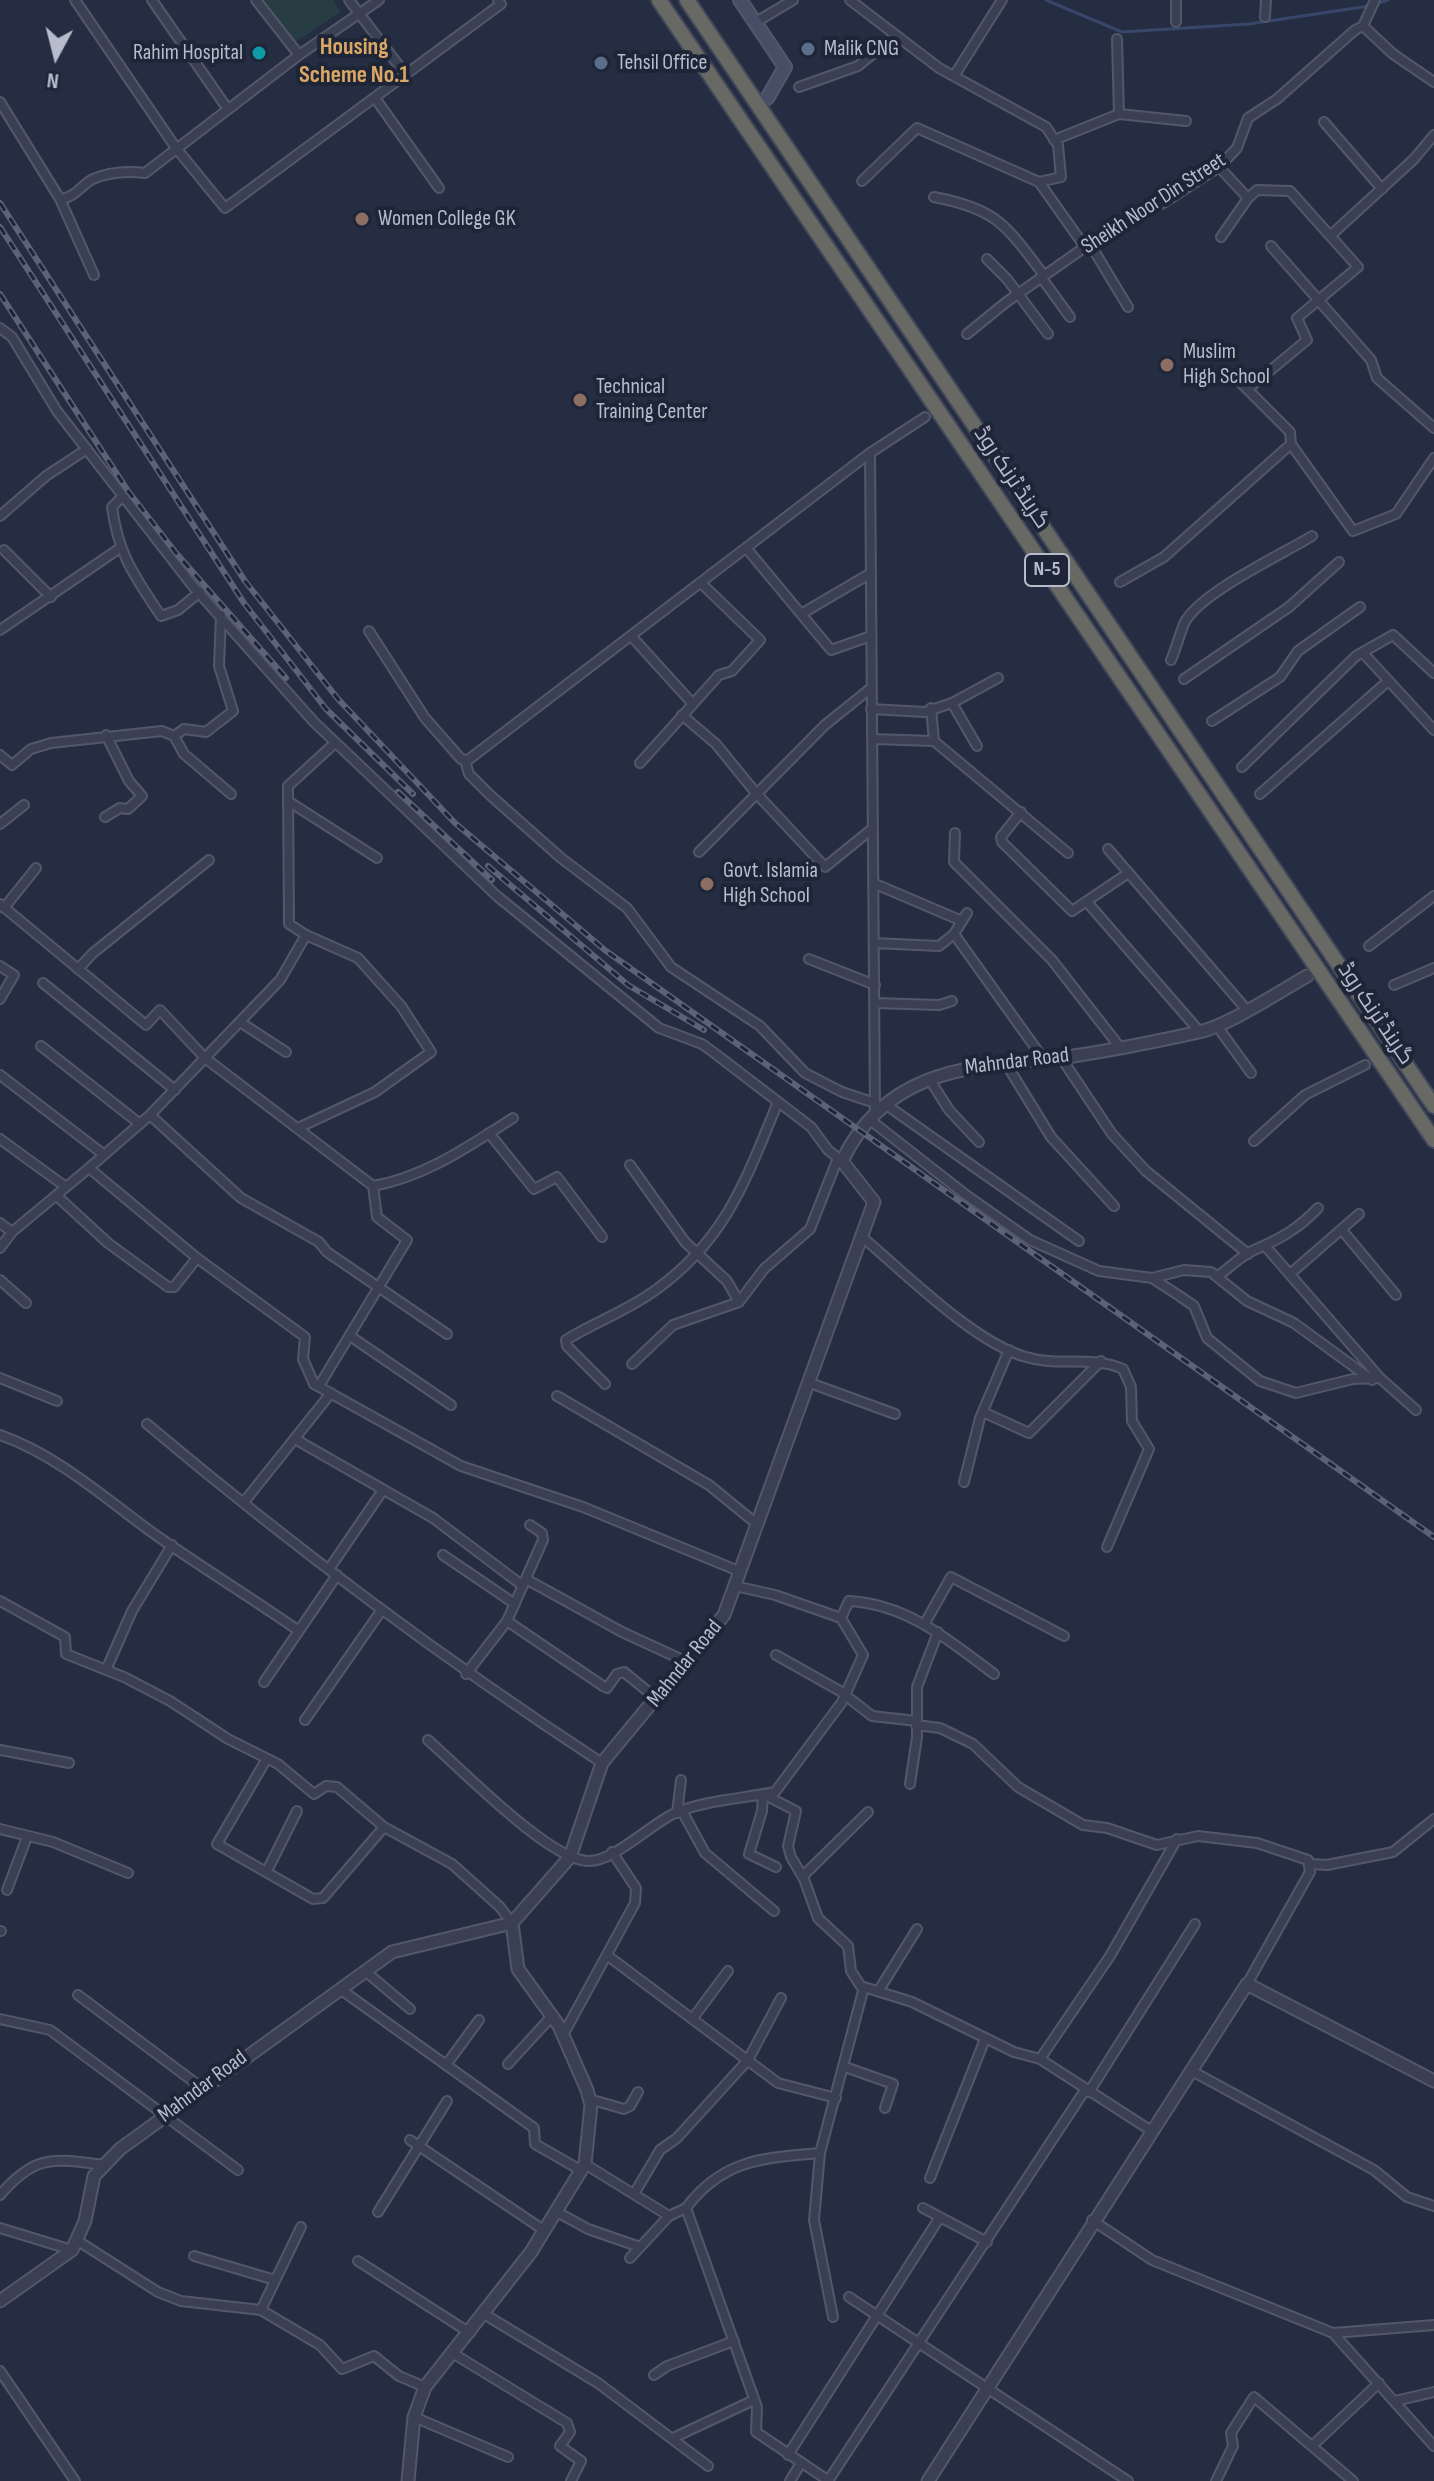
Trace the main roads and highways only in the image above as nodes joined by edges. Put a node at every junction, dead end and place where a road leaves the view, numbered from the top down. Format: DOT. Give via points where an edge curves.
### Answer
graph roads {
  1 [pos="659,0"];
  2 [pos="687,0"];
  3 [pos="740,0"];
  4 [pos="758,106"];
  5 [pos="1394,1044"];
  6 [pos="1371,1061"];
  7 [pos="1434,1106"];
  8 [pos="1434,1140"];
  1 -- 6 [label="highway, گرینڈ ٹرنک روڈ / N-5"];
  2 -- 4 [label="highway, گرینڈ ٹرنک روڈ / N-5"];
  3 -- 4 [label="main road" via="785,67"];
  4 -- 5 [label="highway, گرینڈ ٹرنک روڈ / N-5"];
  5 -- 6 [label="highway"];
  5 -- 7 [label="highway, گرینڈ ٹرنک روڈ / N-5"];
  6 -- 8 [label="highway, گرینڈ ٹرنک روڈ / N-5"];
}
